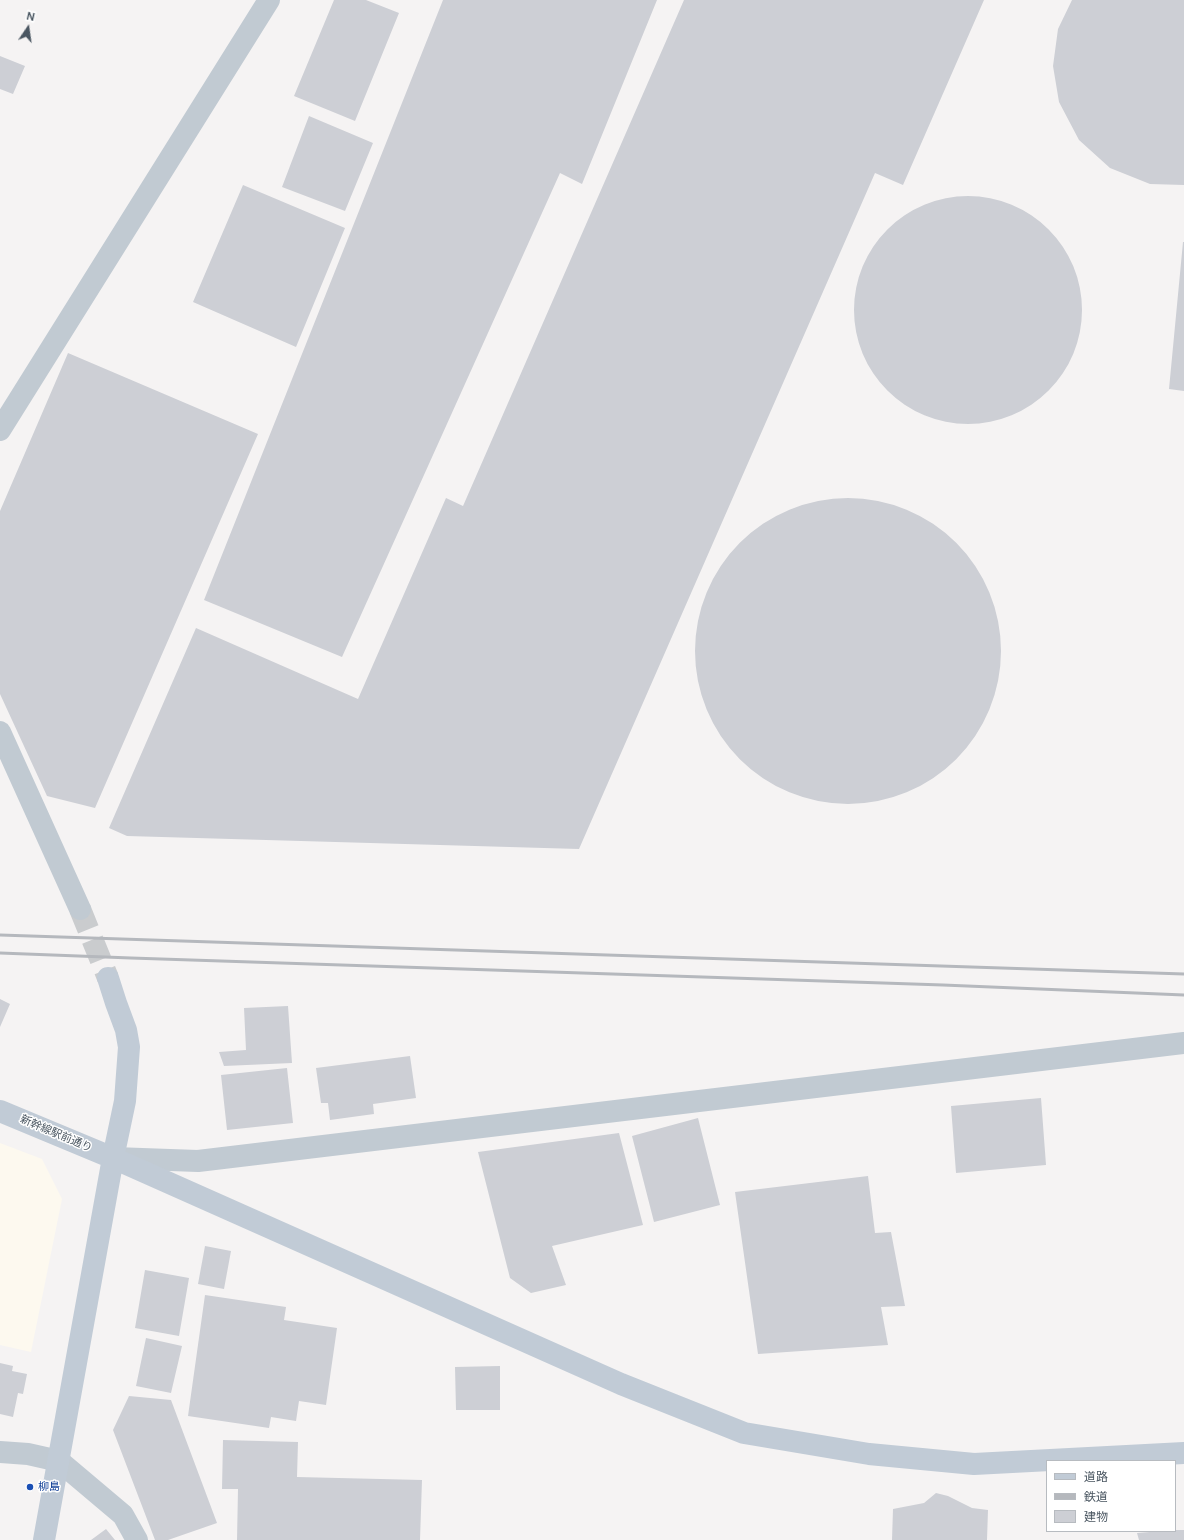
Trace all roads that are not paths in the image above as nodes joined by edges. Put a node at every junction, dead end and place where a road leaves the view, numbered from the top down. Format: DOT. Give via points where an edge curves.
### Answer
graph roads {
  1 [pos="269,0"];
  2 [pos="0,430"];
  3 [pos="0,732"];
  4 [pos="80,909"];
  5 [pos="108,978"];
  6 [pos="1184,1043"];
  7 [pos="0,1111"];
  8 [pos="113,1158"];
  9 [pos="0,1452"];
  10 [pos="1184,1453"];
  11 [pos="1046,1460"];
  12 [pos="1050,1460"];
  13 [pos="59,1461"];
  14 [pos="44,1540"];
  15 [pos="137,1540"];
  1 -- 2 [label="street"];
  3 -- 4 [label="street"];
  5 -- 8 [label="street" via="126,1030 129,1047 125,1101"];
  6 -- 8 [label="street" via="198,1161"];
  7 -- 8 [label="street, 新幹線駅前通り"];
  8 -- 11 [label="street, 新幹線駅前通り" via="621,1384 744,1433 869,1454 974,1464"];
  8 -- 13 [label="street"];
  9 -- 13 [label="street" via="28,1454"];
  10 -- 12 [label="street, 新幹線駅前通り"];
  13 -- 14 [label="street"];
  13 -- 15 [label="street" via="123,1515"];
}
